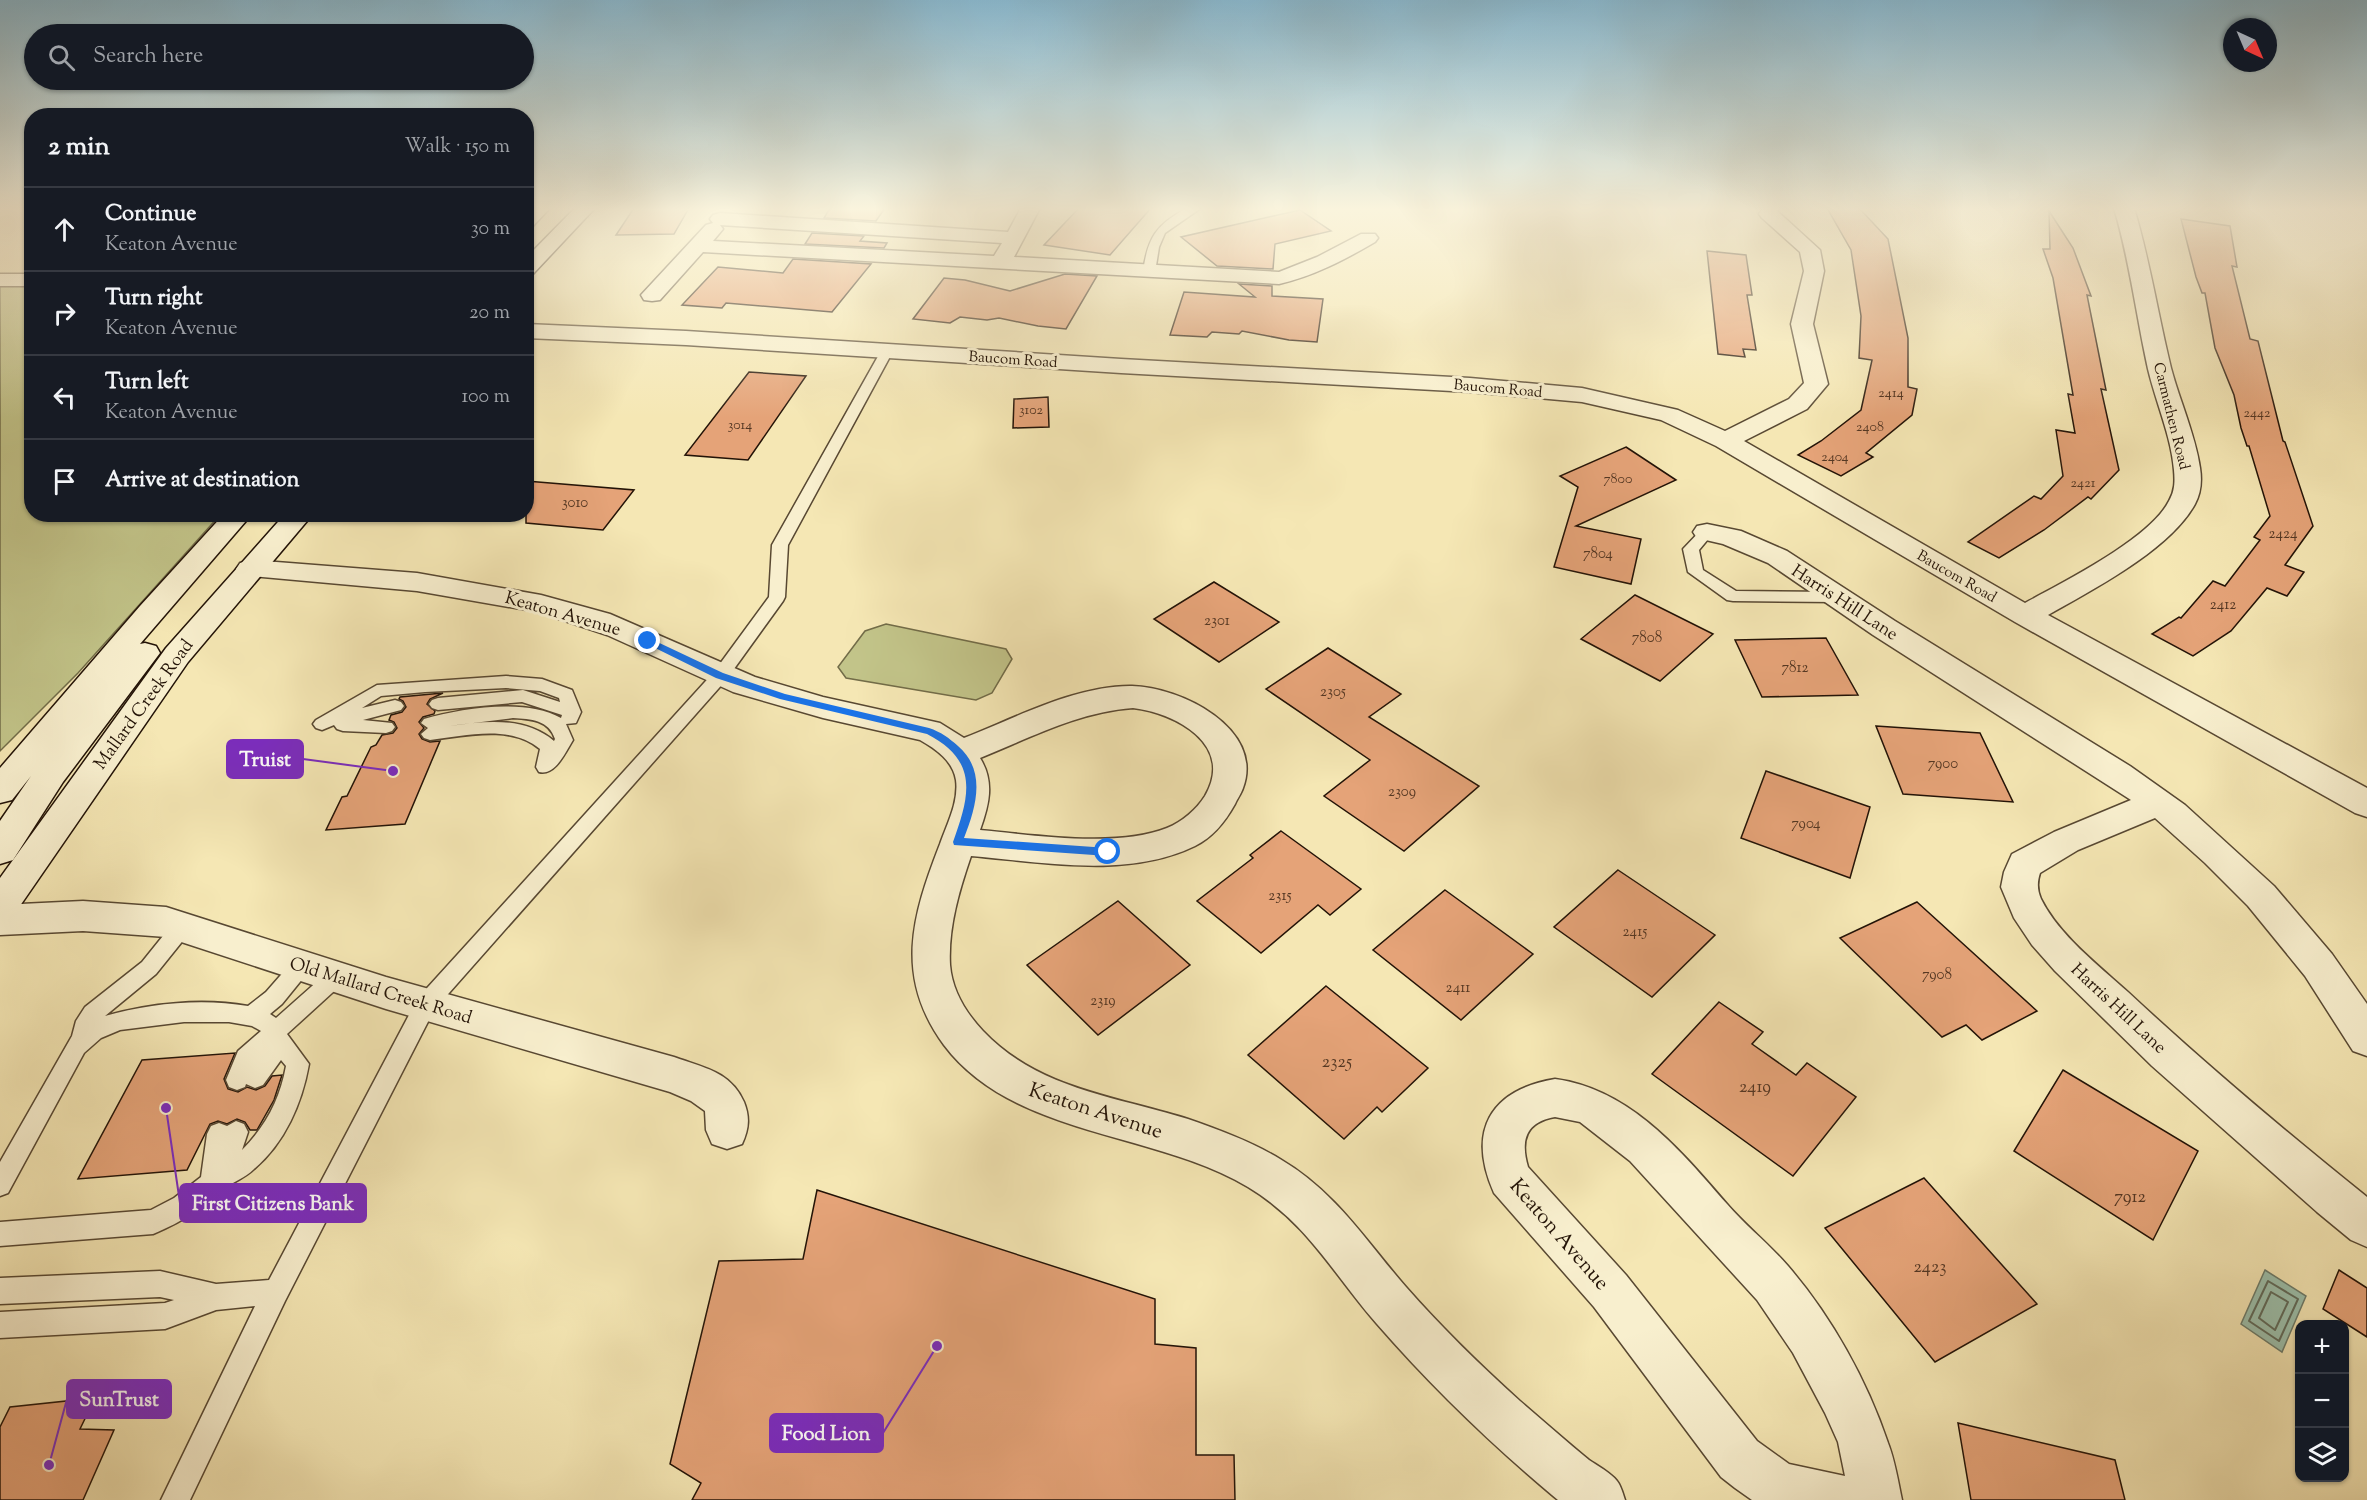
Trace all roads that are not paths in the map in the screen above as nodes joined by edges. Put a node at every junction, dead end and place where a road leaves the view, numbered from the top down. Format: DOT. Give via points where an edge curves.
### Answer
graph roads {
  1 [pos="669,278"];
  2 [pos="1813,278"];
  3 [pos="2143,278"];
  4 [pos="0,280"];
  5 [pos="24,280"];
  6 [pos="652,295"];
  7 [pos="534,332"];
  8 [pos="887,351"];
  9 [pos="1725,441"];
  10 [pos="232,522"];
  11 [pos="293,522"];
  12 [pos="1707,532"];
  13 [pos="250,569"];
  14 [pos="171,590"];
  15 [pos="1837,597"];
  16 [pos="2025,615"];
  17 [pos="720,676"];
  18 [pos="432,718"];
  19 [pos="322,724"];
  20 [pos="568,725"];
  21 [pos="960,753"];
  22 [pos="0,791"];
  23 [pos="2158,803"];
  24 [pos="2367,804"];
  25 [pos="958,842"];
  26 [pos="0,850"];
  27 [pos="0,906"];
  28 [pos="0,920"];
  29 [pos="182,927"];
  30 [pos="319,971"];
  31 [pos="426,1004"];
  32 [pos="251,1017"];
  33 [pos="278,1037"];
  34 [pos="2367,1039"];
  35 [pos="81,1041"];
  36 [pos="246,1079"];
  37 [pos="727,1130"];
  38 [pos="228,1133"];
  39 [pos="211,1184"];
  40 [pos="0,1185"];
  41 [pos="2367,1225"];
  42 [pos="0,1234"];
  43 [pos="0,1291"];
  44 [pos="276,1292"];
  45 [pos="216,1298"];
  46 [pos="0,1325"];
  47 [pos="176,1500"];
  48 [pos="1599,1500"];
  49 [pos="1840,1500"];
  50 [pos="1876,1500"];
  1 -- 6 [label="street"];
  2 -- 9 [label="street" via="1802,324 1816,384 1798,404"];
  3 -- 16 [label="street, Carmathen Road" via="2160,369 2186,465 2188,486 2182,504 2171,520 2149,538"];
  4 -- 5 [label="street"];
  7 -- 8 [label="street, Baucom Road"];
  8 -- 9 [label="street, Baucom Road" via="1582,395 1669,415"];
  8 -- 17 [label="lane" via="780,545 777,597"];
  9 -- 16 [label="street, Baucom Road"];
  10 -- 14 [label="street"];
  11 -- 13 [label="street, Mallard Creek Road"];
  12 -- 15 [label="street, Harris Hill Lane" via="1752,545"];
  12 -- 15 [label="lane" via="1691,549 1696,572 1733,596"];
  13 -- 17 [label="street, Keaton Avenue" via="376,576 468,588 543,604 605,623"];
  13 -- 27 [label="street, Mallard Creek Road" via="177,655"];
  14 -- 22 [label="street"];
  14 -- 26 [label="street" via="179,610 78,736"];
  15 -- 23 [label="street, Harris Hill Lane"];
  16 -- 24 [label="street, Baucom Road"];
  17 -- 21 [label="street, Keaton Avenue" via="783,697 929,731"];
  17 -- 31 [label="lane"];
  18 -- 20 [label="lane" via="524,713 554,721 561,729"];
  18 -- 20 [label="lane" via="522,696"];
  18 -- 20 [label="lane" via="525,730 549,747 545,766"];
  19 -- 19 [label="lane" via="388,721"];
  19 -- 20 [label="lane" via="377,691 506,682 542,685 566,694"];
  21 -- 25 [label="street, Keaton Avenue" via="973,782 970,810"];
  21 -- 25 [label="street" via="1087,704 1135,697 1162,701 1194,714 1215,731 1228,752 1231,773 1225,796 1205,821 1180,837 1151,847 1108,852"];
  23 -- 34 [label="street, Harris Hill Lane" via="2263,898 2324,973"];
  23 -- 41 [label="street, Harris Hill Lane" via="2067,841 2025,864 2019,879 2020,894 2057,949 2142,1032"];
  25 -- 48 [label="street, Keaton Avenue" via="934,927 931,964 946,1013 969,1047 1020,1086 1203,1144 1261,1171 1306,1204 1329,1227 1389,1302 1474,1394"];
  28 -- 29 [label="street, Old Mallard Creek Road" via="100,916 138,918"];
  29 -- 30 [label="street, Old Mallard Creek Road"];
  29 -- 35 [label="lane" via="149,968 93,1013"];
  30 -- 31 [label="street, Old Mallard Creek Road"];
  30 -- 32 [label="lane"];
  30 -- 33 [label="lane"];
  31 -- 37 [label="street, Old Mallard Creek Road" via="704,1087 719,1096 729,1112"];
  31 -- 44 [label="lane"];
  32 -- 33 [label="lane" via="261,1019"];
  32 -- 35 [label="lane" via="235,1012 126,1018 103,1026"];
  33 -- 36 [label="lane"];
  33 -- 39 [label="lane" via="298,1064 281,1119 248,1160"];
  35 -- 40 [label="lane"];
  38 -- 39 [label="lane" via="226,1164"];
  39 -- 42 [label="lane" via="183,1206 153,1222"];
  43 -- 45 [label="lane" via="160,1284"];
  44 -- 45 [label="lane"];
  44 -- 47 [label="lane"];
  45 -- 46 [label="lane" via="165,1316"];
  49 -- 50 [label="street, Keaton Avenue" via="1779,1487 1739,1459 1610,1291 1509,1178 1502,1140 1515,1113 1545,1099 1580,1102 1639,1142 1678,1180 1773,1284 1819,1351 1860,1434"];
}
